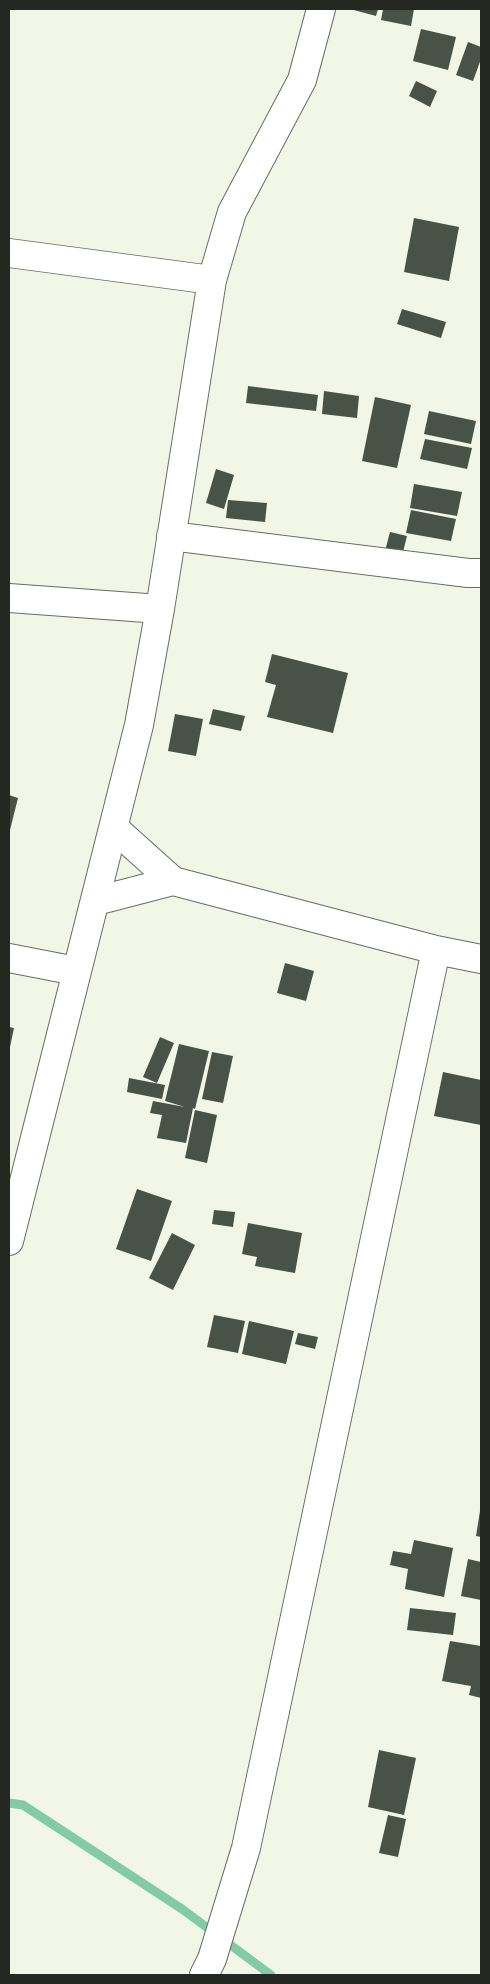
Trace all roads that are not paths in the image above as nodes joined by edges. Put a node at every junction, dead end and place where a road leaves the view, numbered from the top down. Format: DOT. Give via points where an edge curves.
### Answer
graph roads {
  1 [pos="321,9"];
  2 [pos="9,253"];
  3 [pos="212,280"];
  4 [pos="171,536"];
  5 [pos="481,573"];
  6 [pos="9,598"];
  7 [pos="160,609"];
  8 [pos="114,828"];
  9 [pos="174,881"];
  10 [pos="96,901"];
  11 [pos="436,950"];
  12 [pos="9,958"];
  13 [pos="481,959"];
  14 [pos="76,971"];
  15 [pos="9,1241"];
  16 [pos="208,1967"];
  1 -- 3 [label="street" via="302,80 232,212"];
  2 -- 3 [label="street"];
  3 -- 4 [label="street"];
  4 -- 5 [label="street" via="468,574"];
  4 -- 7 [label="street"];
  6 -- 7 [label="street"];
  7 -- 8 [label="street" via="139,725"];
  8 -- 9 [label="street"];
  8 -- 10 [label="street"];
  9 -- 10 [label="street"];
  9 -- 11 [label="street"];
  10 -- 14 [label="street"];
  11 -- 13 [label="street"];
  11 -- 16 [label="street" via="246,1848"];
  12 -- 14 [label="street"];
  14 -- 15 [label="street"];
}
